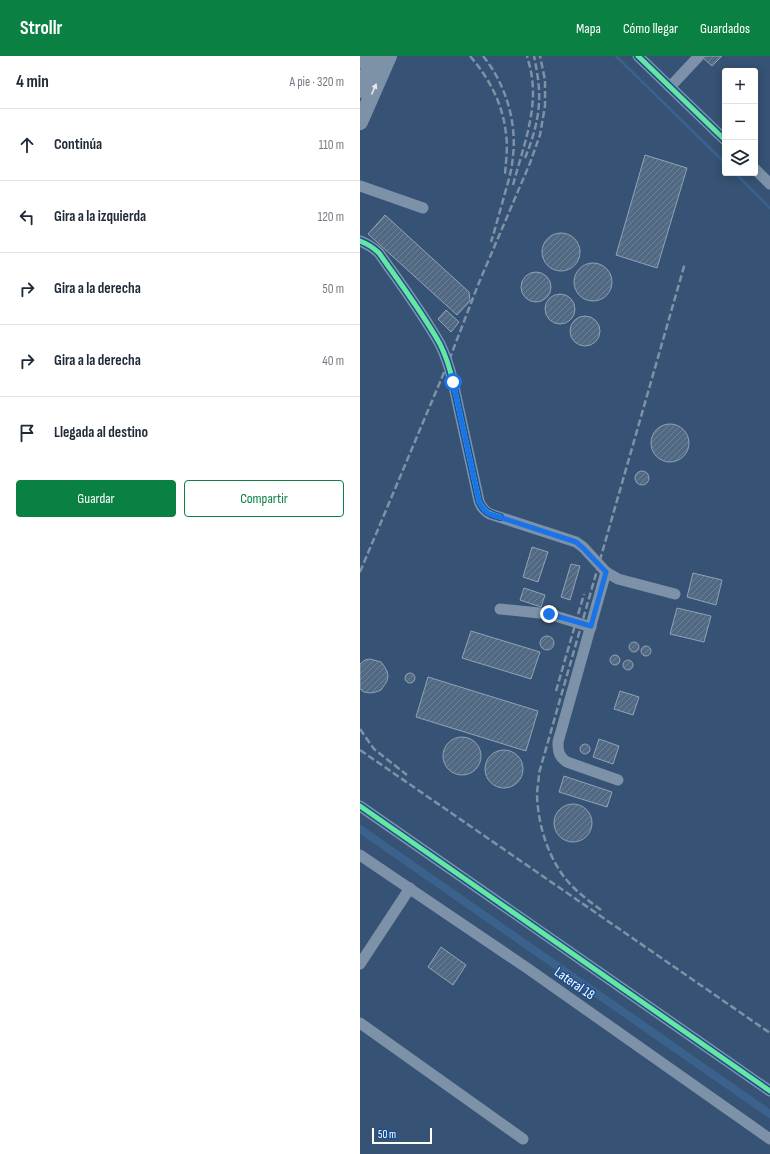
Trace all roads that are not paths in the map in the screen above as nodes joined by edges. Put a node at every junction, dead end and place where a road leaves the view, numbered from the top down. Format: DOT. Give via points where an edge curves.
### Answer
graph roads {
  1 [pos="362,56"];
  2 [pos="375,56"];
  3 [pos="389,56"];
  4 [pos="638,56"];
  5 [pos="699,56"];
  6 [pos="360,63"];
  7 [pos="670,87"];
  8 [pos="360,90"];
  9 [pos="360,122"];
  10 [pos="722,137"];
  11 [pos="758,172"];
  12 [pos="770,184"];
  13 [pos="360,186"];
  14 [pos="423,208"];
  15 [pos="360,241"];
  16 [pos="606,572"];
  17 [pos="675,594"];
  18 [pos="500,609"];
  19 [pos="591,626"];
  20 [pos="618,780"];
  21 [pos="360,806"];
  22 [pos="360,855"];
  23 [pos="410,888"];
  24 [pos="360,964"];
  25 [pos="360,1023"];
  26 [pos="770,1091"];
  27 [pos="523,1139"];
  28 [pos="770,1139"];
  1 -- 6 [label="street"];
  2 -- 8 [label="highway"];
  9 -- 3 [label="highway, one-way"];
  4 -- 7 [label="street"];
  5 -- 7 [label="street"];
  7 -- 10 [label="street"];
  11 -- 12 [label="street"];
  13 -- 14 [label="street"];
  15 -- 16 [label="street" via="374,247 379,253 440,345 453,382 481,506 490,514 576,542"];
  16 -- 17 [label="street" via="618,579"];
  16 -- 19 [label="street"];
  18 -- 19 [label="street" via="549,614"];
  19 -- 20 [label="street" via="558,742 558,751 567,762"];
  21 -- 26 [label="street"];
  22 -- 23 [label="street, Lateral 18"];
  23 -- 24 [label="street"];
  23 -- 28 [label="street, Lateral 18"];
  25 -- 27 [label="street"];
}
